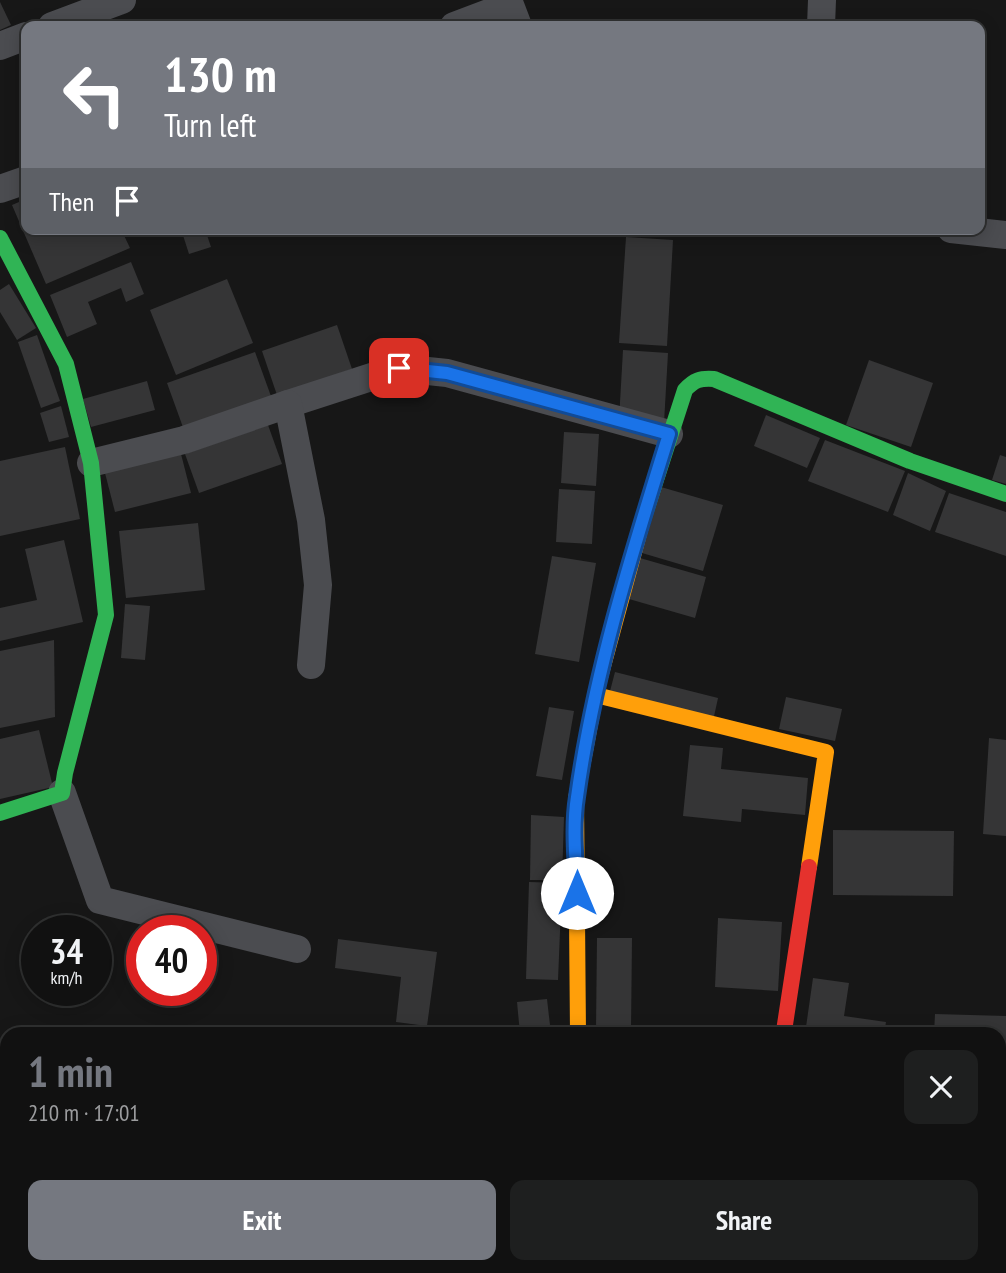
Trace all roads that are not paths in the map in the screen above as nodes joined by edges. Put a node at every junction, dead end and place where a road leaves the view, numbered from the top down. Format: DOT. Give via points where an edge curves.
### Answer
graph roads {
  1 [pos="122,0"];
  2 [pos="822,0"];
  3 [pos="65,21"];
  4 [pos="467,21"];
  5 [pos="517,21"];
  6 [pos="821,21"];
  7 [pos="21,38"];
  8 [pos="0,46"];
  9 [pos="21,182"];
  10 [pos="0,190"];
  11 [pos="985,233"];
  12 [pos="1006,235"];
  13 [pos="0,238"];
  14 [pos="288,404"];
  15 [pos="669,434"];
  16 [pos="91,463"];
  17 [pos="1006,494"];
  18 [pos="311,665"];
  19 [pos="596,695"];
  20 [pos="62,793"];
  21 [pos="0,813"];
  22 [pos="296,949"];
  23 [pos="578,1027"];
  24 [pos="785,1027"];
  1 -- 3 [label="street"];
  2 -- 6 [label="street"];
  4 -- 5 [label="street" via="510,5"];
  7 -- 8 [label="street"];
  9 -- 10 [label="street"];
  11 -- 12 [label="street"];
  13 -- 16 [label="street" via="66,364"];
  14 -- 15 [label="street" via="399,368 447,373"];
  14 -- 16 [label="street" via="184,440"];
  14 -- 18 [label="street" via="311,520 317,585"];
  15 -- 17 [label="street" via="685,390 693,381 715,379 910,461"];
  15 -- 19 [label="street"];
  16 -- 20 [label="street" via="106,615"];
  19 -- 23 [label="street" via="576,799"];
  19 -- 24 [label="street" via="826,752"];
  20 -- 21 [label="street"];
  20 -- 22 [label="street" via="100,900"];
}
